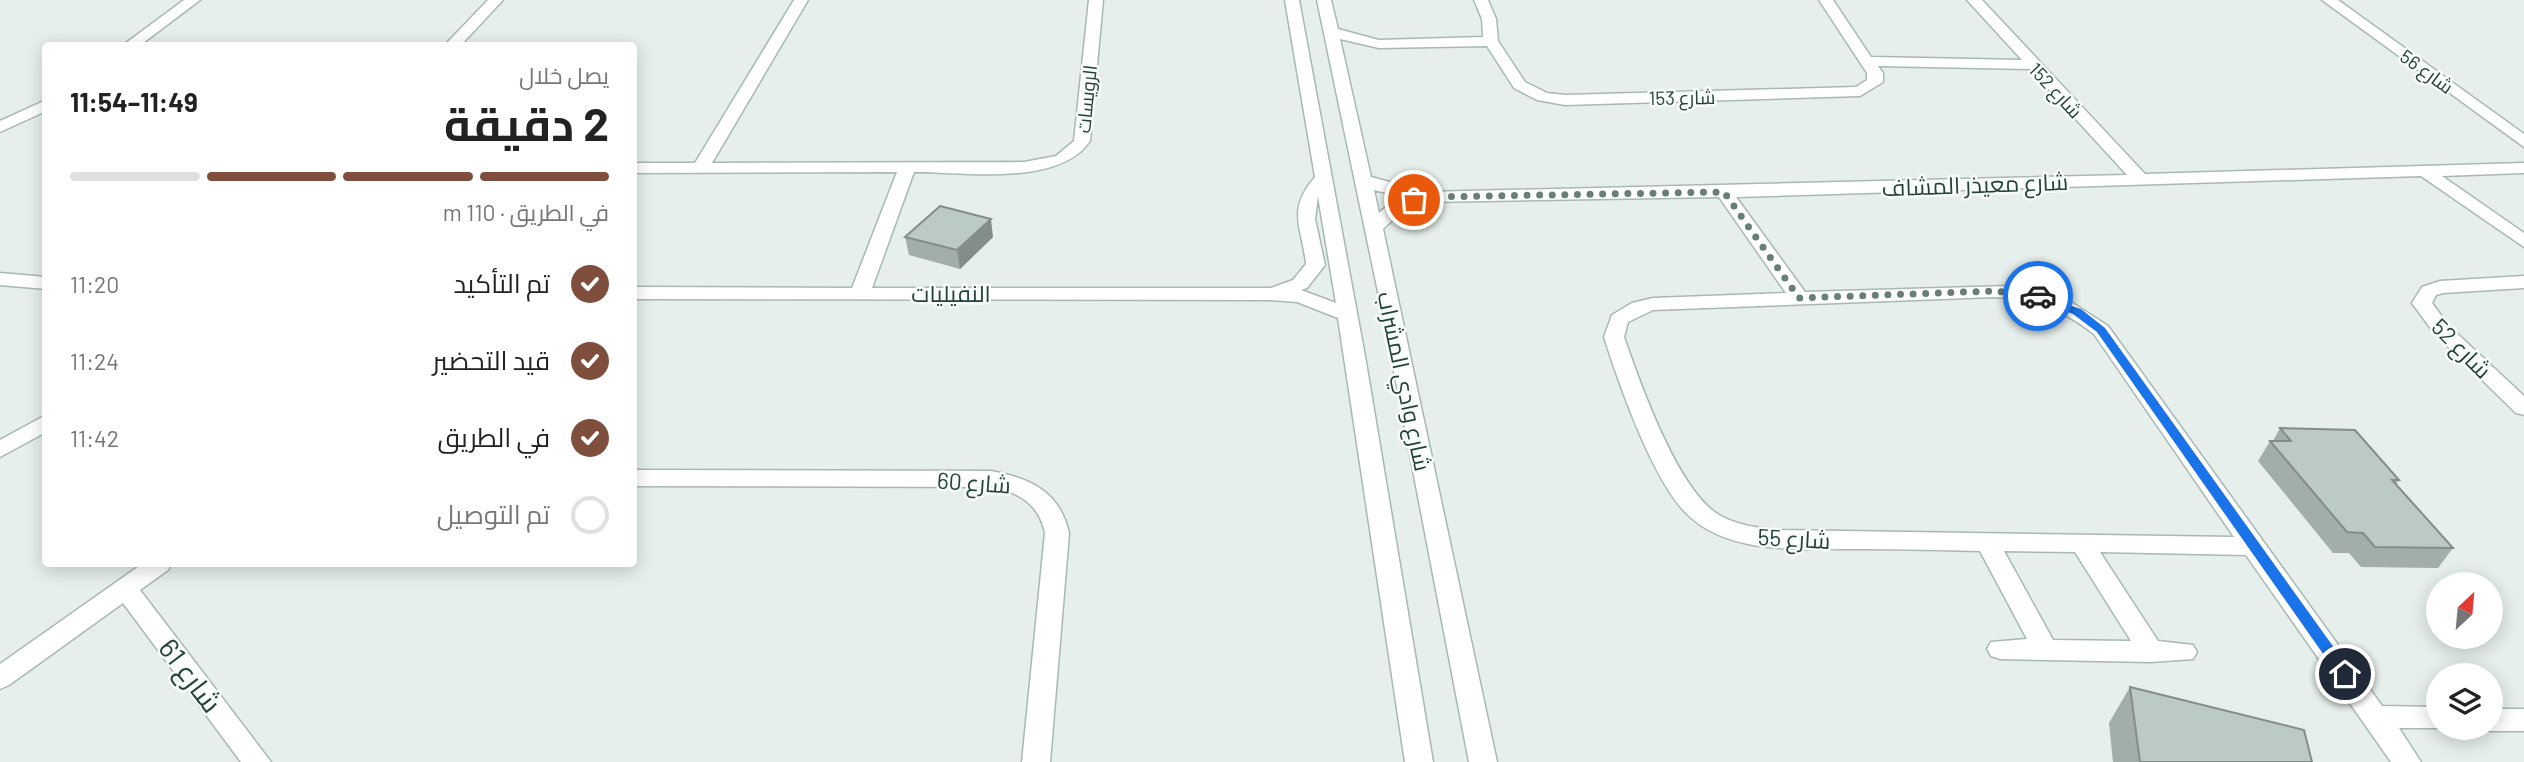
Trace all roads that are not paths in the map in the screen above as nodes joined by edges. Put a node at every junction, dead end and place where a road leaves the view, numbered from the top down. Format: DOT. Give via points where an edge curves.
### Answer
graph roads {
  1 [pos="192,0"];
  2 [pos="496,0"];
  3 [pos="801,0"];
  4 [pos="1096,0"];
  5 [pos="1292,0"];
  6 [pos="1324,0"];
  7 [pos="1481,0"];
  8 [pos="1826,0"];
  9 [pos="1975,0"];
  10 [pos="2329,0"];
  11 [pos="1331,32"];
  12 [pos="1491,41"];
  13 [pos="134,42"];
  14 [pos="455,42"];
  15 [pos="1379,44"];
  16 [pos="1348,58"];
  17 [pos="1869,61"];
  18 [pos="2033,65"];
  19 [pos="42,107"];
  20 [pos="0,127"];
  21 [pos="2524,142"];
  22 [pos="637,168"];
  23 [pos="700,168"];
  24 [pos="907,168"];
  25 [pos="2524,168"];
  26 [pos="2426,172"];
  27 [pos="1322,179"];
  28 [pos="2140,179"];
  29 [pos="1363,180"];
  30 [pos="1724,192"];
  31 [pos="1427,197"];
  32 [pos="1373,229"];
  33 [pos="2524,242"];
  34 [pos="0,279"];
  35 [pos="2524,282"];
  36 [pos="42,283"];
  37 [pos="637,293"];
  38 [pos="860,293"];
  39 [pos="1269,293"];
  40 [pos="1799,298"];
  41 [pos="1347,314"];
  42 [pos="2524,408"];
  43 [pos="42,424"];
  44 [pos="0,450"];
  45 [pos="637,478"];
  46 [pos="1987,542"];
  47 [pos="2082,543"];
  48 [pos="2253,546"];
  49 [pos="155,567"];
  50 [pos="125,588"];
  51 [pos="2000,649"];
  52 [pos="2046,650"];
  53 [pos="2151,652"];
  54 [pos="2184,652"];
  55 [pos="0,678"];
  56 [pos="2376,717"];
  57 [pos="2426,718"];
  58 [pos="2503,720"];
  59 [pos="2524,720"];
  60 [pos="257,762"];
  61 [pos="1036,762"];
  62 [pos="1419,762"];
  63 [pos="1483,762"];
  64 [pos="2407,762"];
  1 -- 13 [label="street"];
  2 -- 14 [label="street"];
  3 -- 23 [label="street"];
  4 -- 24 [label="street, الرويسات" via="1084,135 1073,153 1028,167"];
  5 -- 27 [label="street, شارع وادي المشراب"];
  6 -- 11 [label="street, شارع وادي المشراب"];
  7 -- 12 [label="street, شارع 153"];
  8 -- 17 [label="street"];
  9 -- 18 [label="street, شارع 152"];
  10 -- 21 [label="street, شارع 56"];
  11 -- 15 [label="street"];
  11 -- 16 [label="street, شارع وادي المشراب"];
  12 -- 15 [label="street"];
  12 -- 17 [label="street, شارع 153" via="1519,85 1533,94 1566,100 1852,93 1875,82"];
  15 -- 16 [label="street"];
  16 -- 29 [label="street, شارع وادي المشراب"];
  17 -- 18 [label="street"];
  18 -- 28 [label="street, شارع 152"];
  19 -- 20 [label="street"];
  22 -- 23 [label="street, الرويسات"];
  23 -- 24 [label="street, الرويسات"];
  24 -- 38 [label="street"];
  25 -- 26 [label="street, شارع معيذر المشاف"];
  26 -- 28 [label="street, شارع معيذر المشاف"];
  26 -- 33 [label="street"];
  27 -- 39 [label="street, النفيليات" via="1304,204 1315,258 1313,272 1300,284"];
  27 -- 41 [label="street, شارع وادي المشراب"];
  28 -- 30 [label="street, شارع معيذر المشاف"];
  29 -- 31 [label="street, شارع معيذر المشاف"];
  29 -- 32 [label="street, شارع وادي المشراب"];
  30 -- 31 [label="street, شارع معيذر المشاف"];
  30 -- 40 [label="street"];
  31 -- 32 [label="street, شارع معيذر المشاف" via="1403,204"];
  32 -- 63 [label="street, شارع وادي المشراب"];
  34 -- 36 [label="street"];
  35 -- 42 [label="street, شارع 52" via="2440,287 2429,291 2422,303 2441,329"];
  37 -- 38 [label="street, النفيليات"];
  38 -- 39 [label="street, النفيليات"];
  39 -- 41 [label="street, النفيليات" via="1300,296"];
  40 -- 46 [label="street, شارع 55" via="1653,304 1619,319 1614,337 1617,347 1682,497 1724,528 1762,538"];
  40 -- 48 [label="street, شارع 55" via="2010,291 2077,312 2101,330"];
  41 -- 62 [label="street, شارع وادي المشراب"];
  43 -- 44 [label="street"];
  45 -- 61 [label="street, شارع 60" via="991,479 1033,492 1051,510 1057,533"];
  46 -- 47 [label="street, شارع 55"];
  46 -- 52 [label="street"];
  47 -- 48 [label="street, شارع 55"];
  47 -- 53 [label="street"];
  48 -- 56 [label="street, شارع 55"];
  49 -- 50 [label="street"];
  50 -- 55 [label="street"];
  50 -- 60 [label="street, شارع 61"];
  51 -- 52 [label="street"];
  52 -- 53 [label="street"];
  53 -- 54 [label="street"];
  56 -- 57 [label="street"];
  56 -- 64 [label="street, شارع 55"];
  58 -- 59 [label="street"];
}
